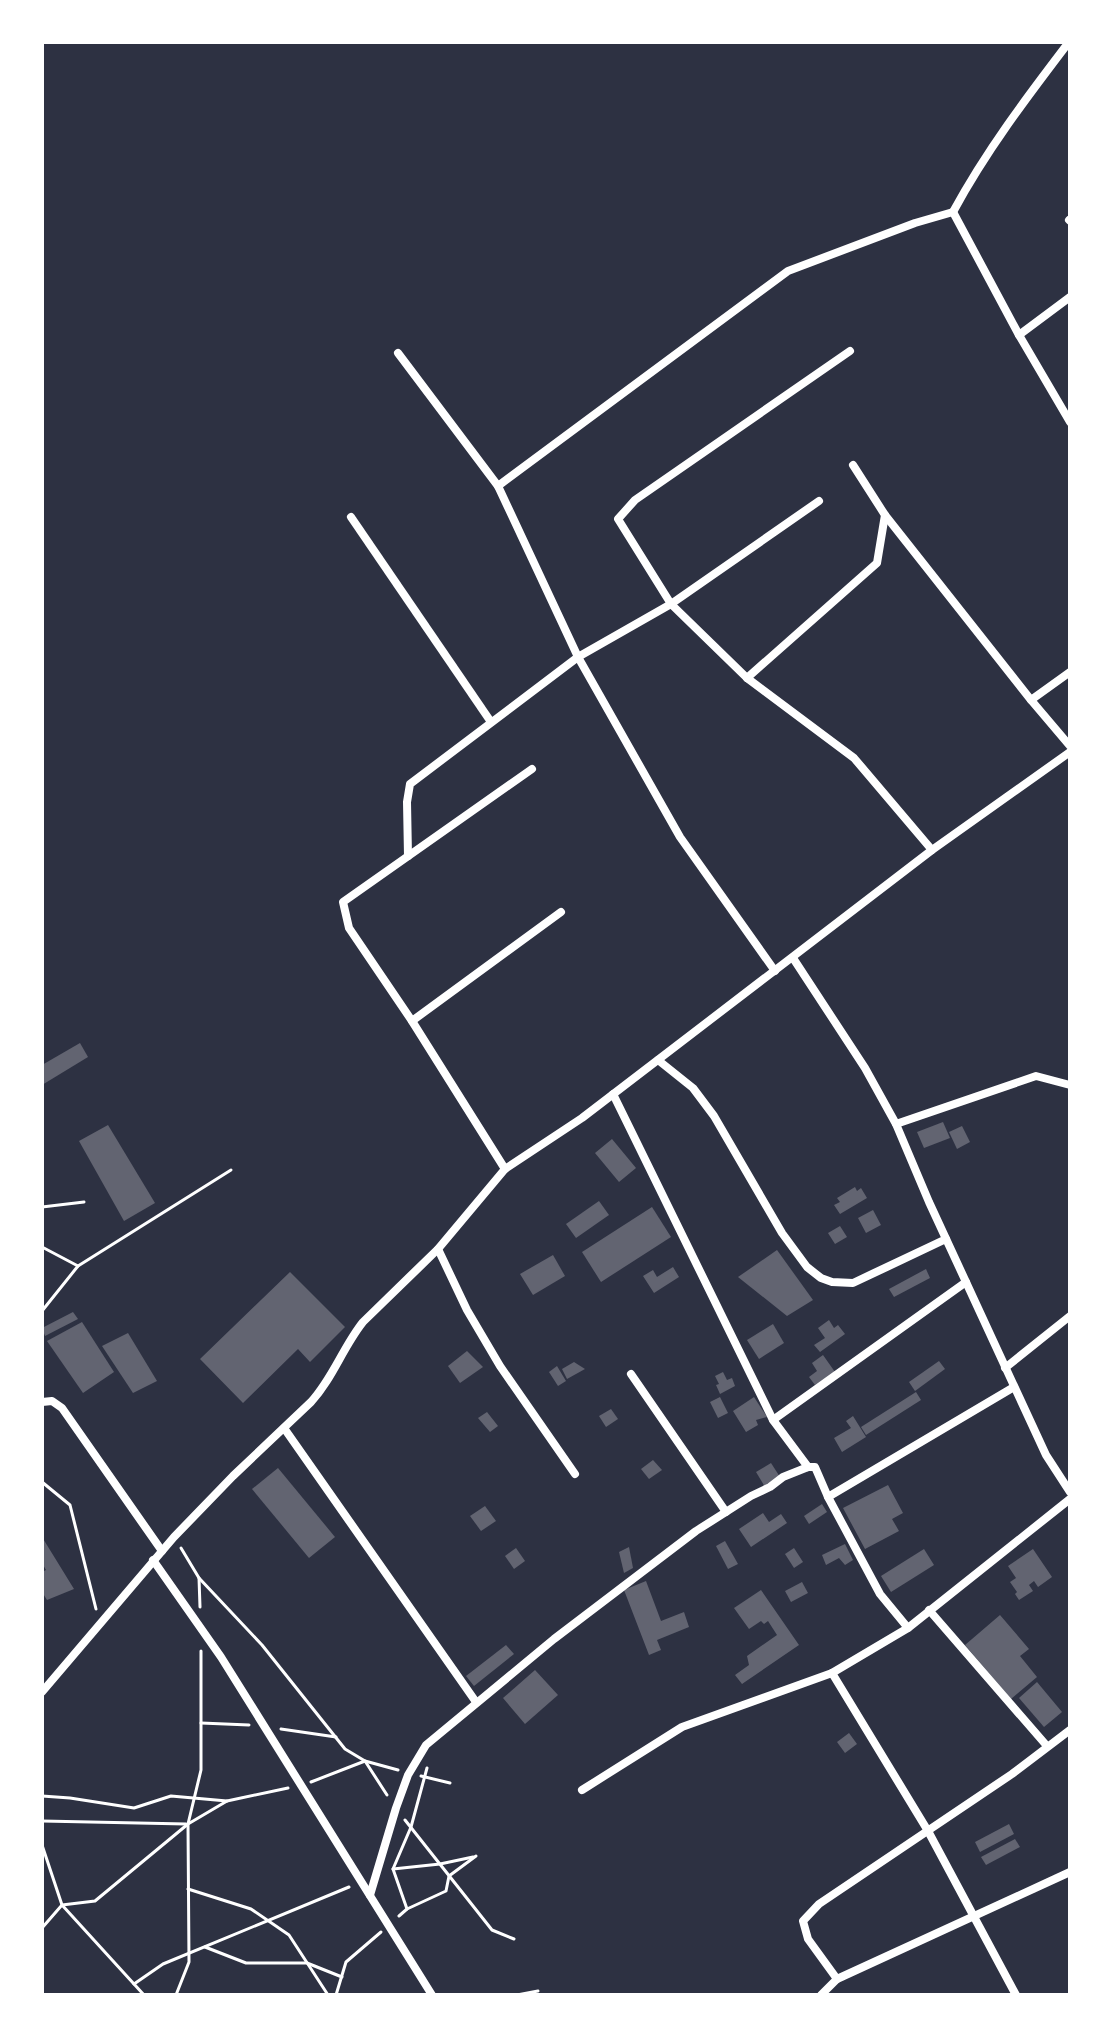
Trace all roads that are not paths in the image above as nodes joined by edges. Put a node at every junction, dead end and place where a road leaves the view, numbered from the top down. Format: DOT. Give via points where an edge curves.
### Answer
graph roads {
  1 [pos="1069,42"];
  2 [pos="953,212"];
  3 [pos="1070,297"];
  4 [pos="1019,335"];
  5 [pos="850,351"];
  6 [pos="398,353"];
  7 [pos="1070,422"];
  8 [pos="853,465"];
  9 [pos="498,486"];
  10 [pos="819,501"];
  11 [pos="885,515"];
  12 [pos="351,517"];
  13 [pos="671,604"];
  14 [pos="578,657"];
  15 [pos="1070,672"];
  16 [pos="747,678"];
  17 [pos="1031,700"];
  18 [pos="491,722"];
  19 [pos="1070,749"];
  20 [pos="532,769"];
  21 [pos="932,850"];
  22 [pos="408,856"];
  23 [pos="561,912"];
  24 [pos="793,958"];
  25 [pos="775,971"];
  26 [pos="412,1021"];
  27 [pos="658,1060"];
  28 [pos="1070,1085"];
  29 [pos="613,1094"];
  30 [pos="896,1124"];
  31 [pos="505,1169"];
  32 [pos="946,1239"];
  33 [pos="438,1249"];
  34 [pos="966,1282"];
  35 [pos="1070,1316"];
  36 [pos="1005,1368"];
  37 [pos="631,1374"];
  38 [pos="1014,1387"];
  39 [pos="42,1402"];
  40 [pos="773,1420"];
  41 [pos="284,1428"];
  42 [pos="808,1467"];
  43 [pos="575,1474"];
  44 [pos="1070,1492"];
  45 [pos="828,1497"];
  46 [pos="1070,1499"];
  47 [pos="726,1512"];
  48 [pos="162,1551"];
  49 [pos="153,1560"];
  50 [pos="929,1610"];
  51 [pos="908,1628"];
  52 [pos="832,1673"];
  53 [pos="42,1692"];
  54 [pos="476,1702"];
  55 [pos="1070,1730"];
  56 [pos="1047,1746"];
  57 [pos="582,1790"];
  58 [pos="928,1831"];
  59 [pos="1070,1872"];
  60 [pos="370,1895"];
  61 [pos="973,1916"];
  62 [pos="837,1979"];
  63 [pos="432,1995"];
  64 [pos="821,1995"];
  65 [pos="1016,1995"];
  1 -- 2 [label="street" via="1006,124"];
  2 -- 4 [label="street"];
  2 -- 9 [label="street" via="788,271"];
  3 -- 4 [label="street"];
  4 -- 7 [label="street"];
  5 -- 13 [label="street" via="635,500 618,519"];
  6 -- 9 [label="street"];
  8 -- 11 [label="street"];
  9 -- 14 [label="street"];
  10 -- 13 [label="street"];
  11 -- 16 [label="street" via="877,563"];
  11 -- 17 [label="street"];
  12 -- 18 [label="street"];
  13 -- 14 [label="street"];
  13 -- 16 [label="street"];
  14 -- 18 [label="street"];
  14 -- 25 [label="street" via="680,837"];
  15 -- 17 [label="street"];
  16 -- 21 [label="street" via="854,758"];
  17 -- 19 [label="street"];
  18 -- 22 [label="street" via="410,784"];
  19 -- 21 [label="street"];
  20 -- 22 [label="street"];
  21 -- 24 [label="street"];
  22 -- 26 [label="street" via="343,902 349,928"];
  23 -- 26 [label="street"];
  24 -- 25 [label="street"];
  24 -- 30 [label="street"];
  25 -- 27 [label="street"];
  26 -- 31 [label="street"];
  27 -- 29 [label="street"];
  27 -- 32 [label="street" via="693,1088 714,1116 782,1233 821,1278 853,1283"];
  28 -- 30 [label="street" via="1036,1076"];
  29 -- 31 [label="street"];
  29 -- 40 [label="street"];
  30 -- 32 [label="street"];
  31 -- 33 [label="street"];
  32 -- 34 [label="street"];
  33 -- 41 [label="street" via="353,1333 322,1390"];
  33 -- 43 [label="street" via="500,1366"];
  34 -- 36 [label="street"];
  34 -- 40 [label="street"];
  35 -- 36 [label="street"];
  36 -- 38 [label="street"];
  37 -- 47 [label="street"];
  38 -- 44 [label="street"];
  38 -- 45 [label="street"];
  39 -- 48 [label="street" via="62,1408"];
  40 -- 42 [label="street"];
  41 -- 48 [label="street"];
  41 -- 54 [label="street"];
  42 -- 45 [label="street" via="815,1467"];
  42 -- 47 [label="street"];
  45 -- 51 [label="street" via="880,1594"];
  46 -- 50 [label="street"];
  47 -- 54 [label="street"];
  48 -- 49 [label="street"];
  49 -- 53 [label="street"];
  49 -- 60 [label="street" via="221,1657"];
  50 -- 51 [label="street"];
  50 -- 56 [label="street"];
  51 -- 52 [label="street"];
  52 -- 57 [label="street" via="682,1727"];
  52 -- 58 [label="street"];
  54 -- 60 [label="street" via="426,1745 408,1775"];
  55 -- 56 [label="street"];
  56 -- 58 [label="street"];
  58 -- 61 [label="street"];
  58 -- 62 [label="street" via="819,1904 803,1921 808,1939"];
  59 -- 61 [label="street"];
  60 -- 63 [label="street"];
  61 -- 62 [label="street"];
  61 -- 65 [label="street"];
  62 -- 64 [label="street"];
}
